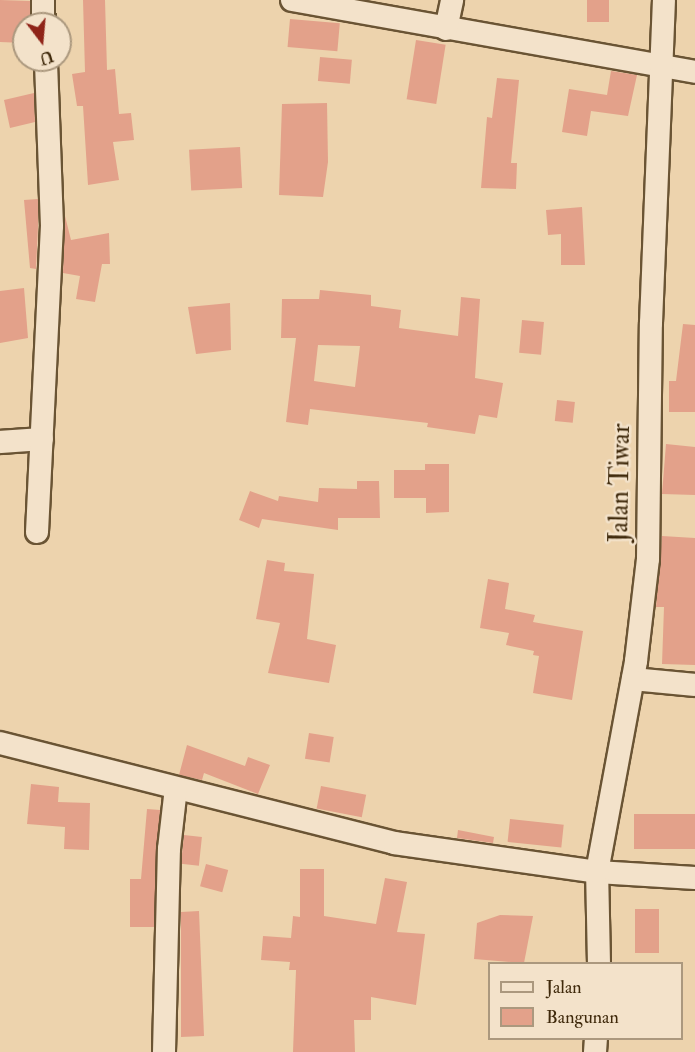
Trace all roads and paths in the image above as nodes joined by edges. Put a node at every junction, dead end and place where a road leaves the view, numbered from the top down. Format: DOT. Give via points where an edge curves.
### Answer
graph roads {
  1 [pos="292,0"];
  2 [pos="452,0"];
  3 [pos="664,0"];
  4 [pos="446,29"];
  5 [pos="658,68"];
  6 [pos="46,72"];
  7 [pos="695,72"];
  8 [pos="42,439"];
  9 [pos="0,442"];
  10 [pos="38,532"];
  11 [pos="633,679"];
  12 [pos="695,685"];
  13 [pos="0,743"];
  14 [pos="176,788"];
  15 [pos="597,872"];
  16 [pos="695,878"];
  17 [pos="599,962"];
  18 [pos="164,1052"];
  1 -- 4 [label="street"];
  2 -- 4 [label="street"];
  3 -- 5 [label="street, Jalan Tiwar"];
  4 -- 5 [label="street"];
  5 -- 7 [label="street"];
  5 -- 11 [label="street, Jalan Tiwar" via="648,559"];
  6 -- 8 [label="street" via="52,214"];
  8 -- 9 [label="street"];
  8 -- 10 [label="street"];
  11 -- 12 [label="street"];
  11 -- 15 [label="street, Jalan Tiwar"];
  13 -- 14 [label="street"];
  14 -- 15 [label="street" via="394,843"];
  14 -- 18 [label="street" via="169,849"];
  15 -- 16 [label="street"];
  15 -- 17 [label="street, Jalan Tiwar"];
}
